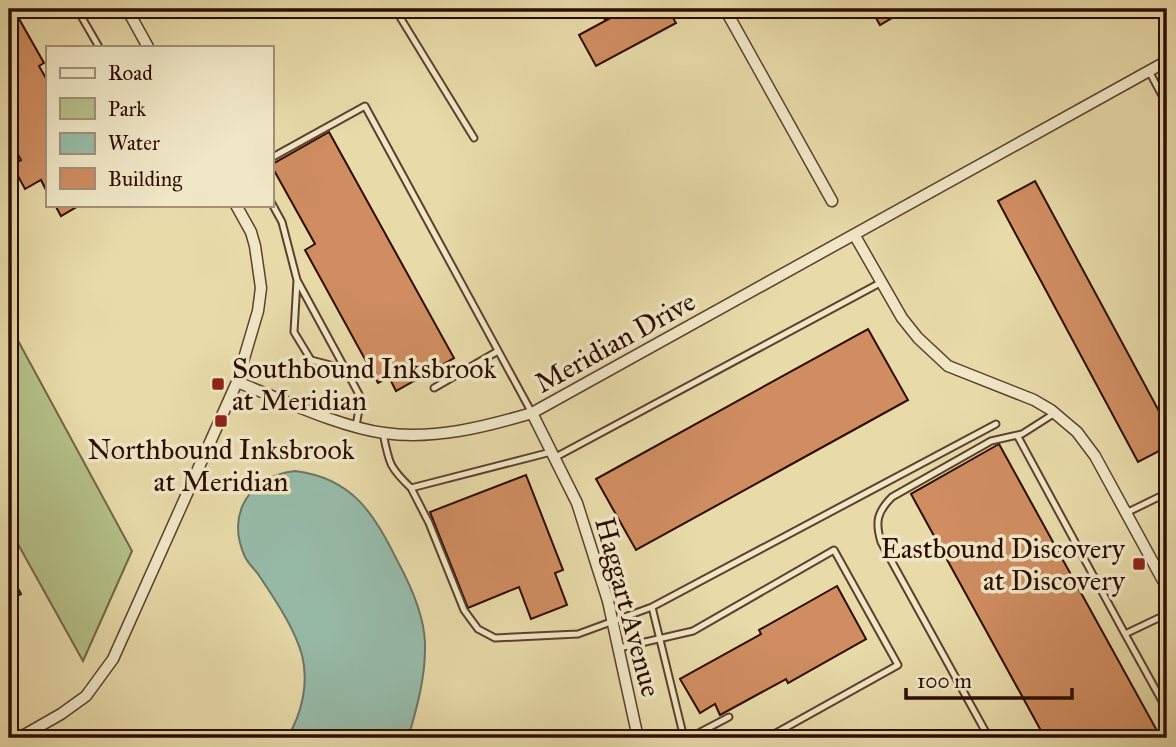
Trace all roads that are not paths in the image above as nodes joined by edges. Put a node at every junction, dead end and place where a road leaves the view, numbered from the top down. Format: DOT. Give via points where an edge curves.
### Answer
graph roads {
  1 [pos="77,9"];
  2 [pos="127,9"];
  3 [pos="395,9"];
  4 [pos="725,9"];
  5 [pos="98,46"];
  6 [pos="147,46"];
  7 [pos="1167,61"];
  8 [pos="1149,71"];
  9 [pos="1167,87"];
  10 [pos="1160,91"];
  11 [pos="1167,104"];
  12 [pos="474,138"];
  13 [pos="273,157"];
  14 [pos="832,201"];
  15 [pos="237,206"];
  16 [pos="273,206"];
  17 [pos="855,236"];
  18 [pos="297,280"];
  19 [pos="880,282"];
  20 [pos="498,351"];
  21 [pos="346,369"];
  22 [pos="237,383"];
  23 [pos="435,388"];
  24 [pos="532,413"];
  25 [pos="1055,413"];
  26 [pos="996,424"];
  27 [pos="356,426"];
  28 [pos="383,433"];
  29 [pos="1017,435"];
  30 [pos="553,455"];
  31 [pos="411,488"];
  32 [pos="1167,493"];
  33 [pos="1126,513"];
  34 [pos="1167,588"];
  35 [pos="652,607"];
  36 [pos="1167,614"];
  37 [pos="613,623"];
  38 [pos="1125,634"];
  39 [pos="661,639"];
  40 [pos="619,648"];
  41 [pos="1167,710"];
  42 [pos="729,717"];
  43 [pos="19,738"];
  44 [pos="638,738"];
  45 [pos="686,738"];
  46 [pos="767,738"];
  47 [pos="989,738"];
  1 -- 5 [label="lane"];
  2 -- 6 [label="street"];
  3 -- 12 [label="lane"];
  4 -- 14 [label="street"];
  7 -- 8 [label="street, Meridian Drive"];
  8 -- 10 [label="lane"];
  8 -- 17 [label="street, Meridian Drive"];
  9 -- 10 [label="lane"];
  10 -- 11 [label="lane"];
  13 -- 20 [label="lane" via="365,106"];
  15 -- 22 [label="street" via="251,232 261,288"];
  16 -- 18 [label="lane" via="282,222"];
  17 -- 19 [label="street"];
  17 -- 24 [label="street, Meridian Drive"];
  18 -- 21 [label="lane"];
  18 -- 21 [label="lane" via="294,332 311,360"];
  19 -- 25 [label="street" via="918,338 948,366"];
  19 -- 30 [label="lane"];
  20 -- 23 [label="lane"];
  20 -- 24 [label="lane"];
  21 -- 27 [label="lane" via="361,398"];
  22 -- 27 [label="street, Meridian Drive"];
  22 -- 43 [label="street" via="113,659 86,696"];
  24 -- 28 [label="street, Meridian Drive" via="454,432"];
  24 -- 30 [label="street, Haggart Avenue"];
  25 -- 29 [label="lane"];
  25 -- 33 [label="street" via="1095,456"];
  26 -- 35 [label="lane"];
  27 -- 28 [label="street, Meridian Drive"];
  28 -- 31 [label="lane" via="389,463"];
  29 -- 38 [label="lane"];
  29 -- 47 [label="lane" via="991,441 892,497 876,518 881,542"];
  30 -- 31 [label="lane"];
  30 -- 37 [label="street, Haggart Avenue" via="577,503"];
  31 -- 37 [label="lane" via="464,610 478,629 495,638 523,637 578,634"];
  32 -- 33 [label="lane"];
  33 -- 34 [label="street"];
  35 -- 37 [label="lane"];
  35 -- 39 [label="lane"];
  36 -- 38 [label="lane"];
  37 -- 40 [label="street, Haggart Avenue"];
  38 -- 41 [label="lane"];
  39 -- 40 [label="lane"];
  39 -- 45 [label="lane"];
  39 -- 46 [label="lane" via="693,631 834,550 898,665"];
  40 -- 44 [label="street, Haggart Avenue"];
  42 -- 45 [label="lane"];
}
